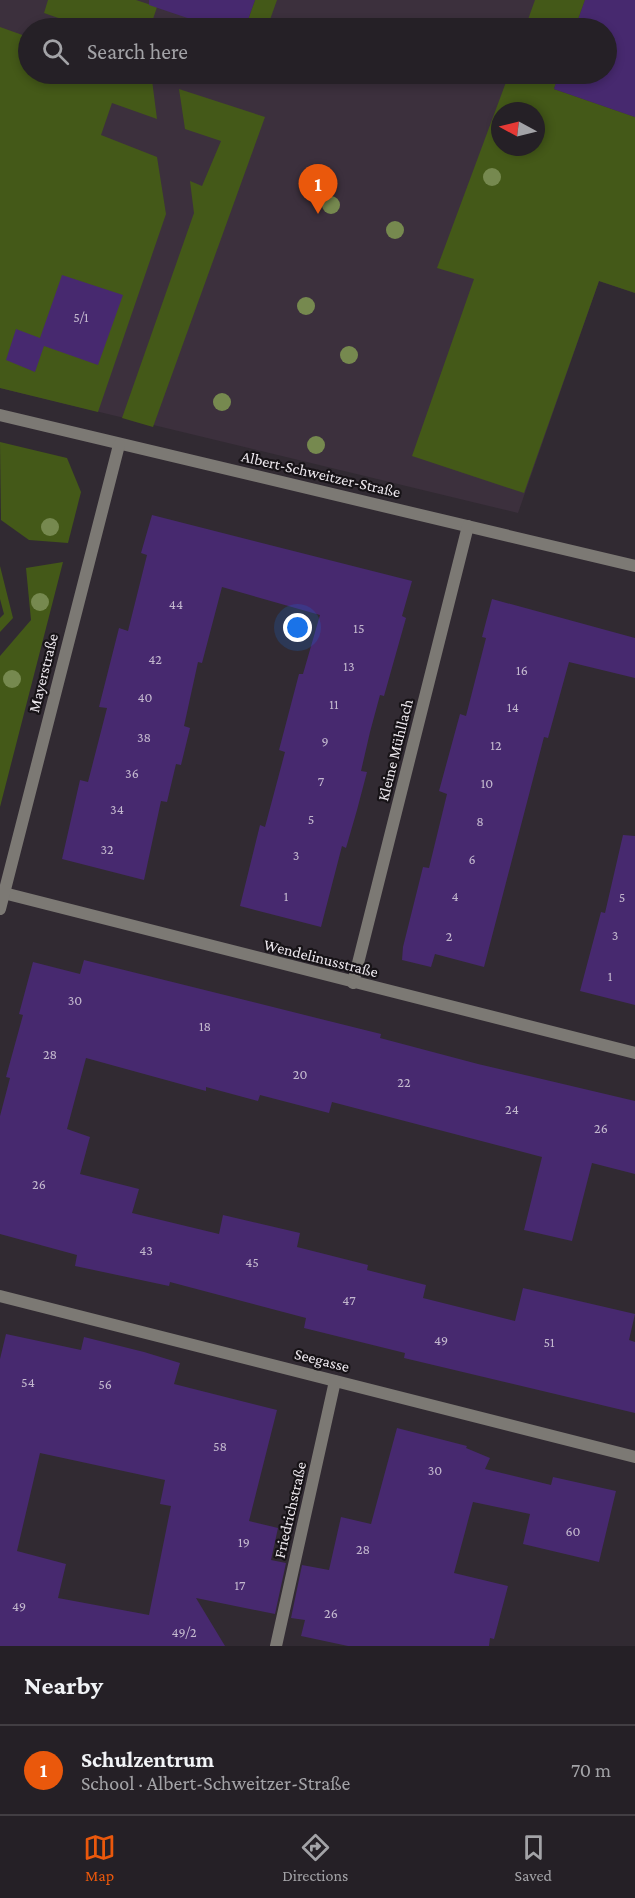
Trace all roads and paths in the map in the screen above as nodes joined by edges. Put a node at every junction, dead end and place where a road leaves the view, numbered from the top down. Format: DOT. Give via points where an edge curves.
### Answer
graph roads {
  1 [pos="0,415"];
  2 [pos="119,445"];
  3 [pos="468,526"];
  4 [pos="635,566"];
  5 [pos="2,893"];
  6 [pos="0,909"];
  7 [pos="353,983"];
  8 [pos="635,1053"];
  9 [pos="0,1296"];
  10 [pos="335,1381"];
  11 [pos="635,1457"];
  12 [pos="276,1646"];
  1 -- 2 [label="street, Albert-Schweitzer-Straße"];
  2 -- 3 [label="street, Albert-Schweitzer-Straße"];
  2 -- 5 [label="street, Mayerstraße"];
  3 -- 4 [label="street, Albert-Schweitzer-Straße"];
  3 -- 7 [label="street, Kleine Mühllach"];
  5 -- 6 [label="street, Mayerstraße"];
  5 -- 7 [label="street, Wendelinusstraße"];
  7 -- 8 [label="street, Wendelinusstraße"];
  9 -- 10 [label="street, Seegasse"];
  10 -- 11 [label="street, Seegasse"];
  10 -- 12 [label="street, Friedrichstraße"];
}
